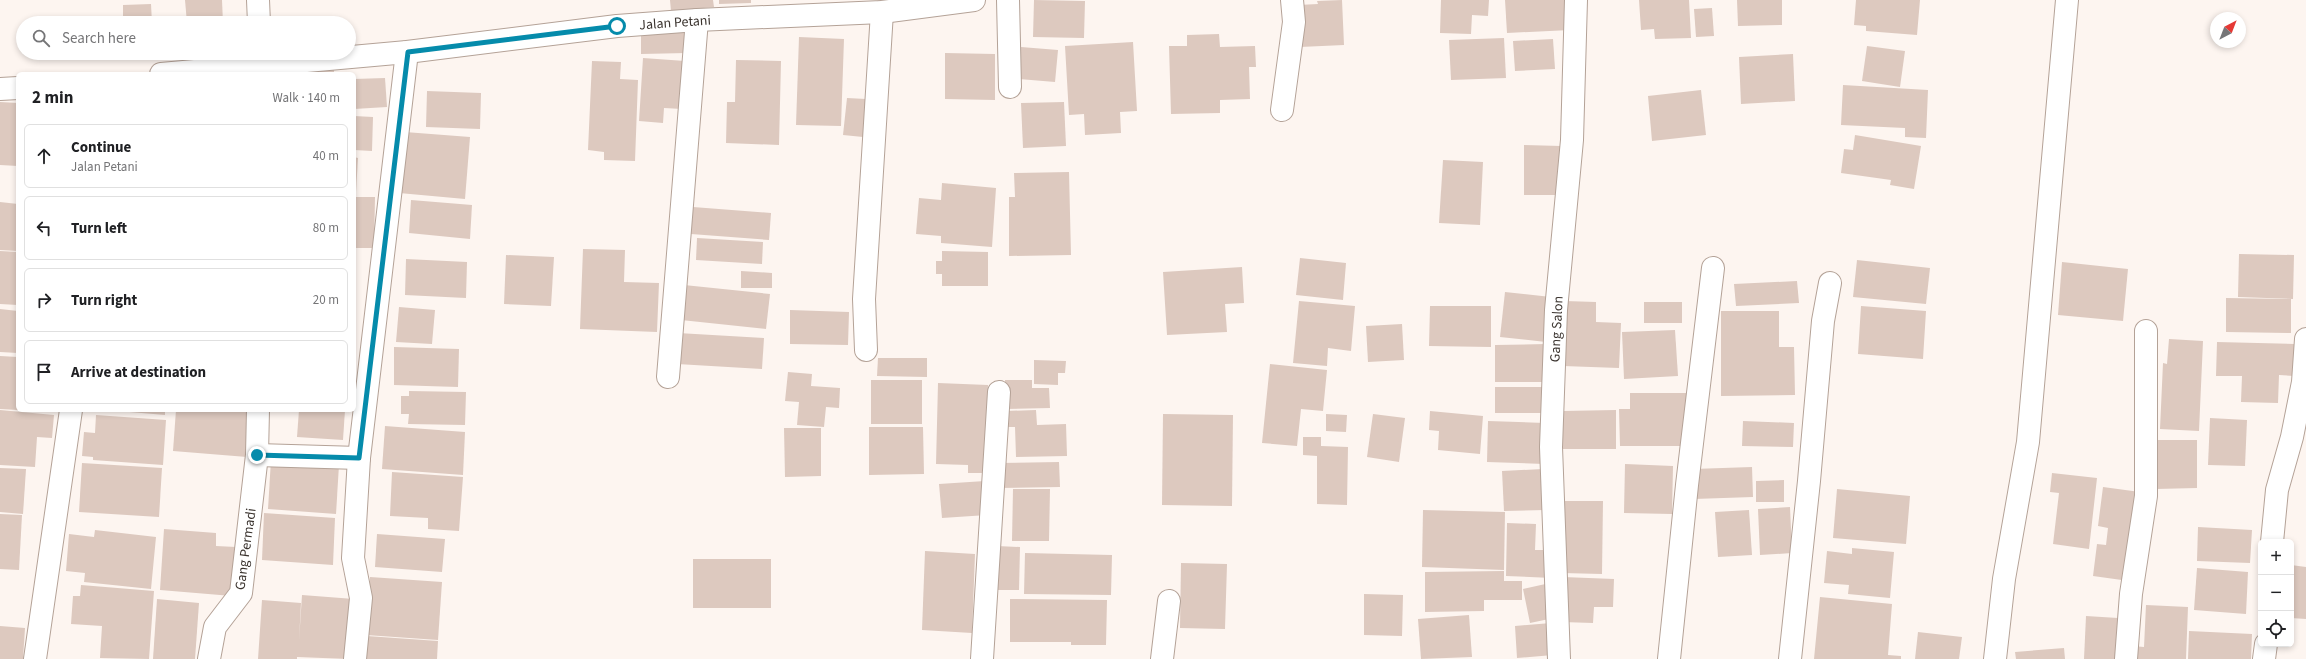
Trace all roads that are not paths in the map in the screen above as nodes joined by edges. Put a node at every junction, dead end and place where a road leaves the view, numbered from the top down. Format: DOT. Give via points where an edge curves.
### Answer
graph roads {
  1 [pos="258,0"];
  2 [pos="974,0"];
  3 [pos="1008,0"];
  4 [pos="1292,0"];
  5 [pos="1576,0"];
  6 [pos="2066,0"];
  7 [pos="882,12"];
  8 [pos="259,16"];
  9 [pos="697,20"];
  10 [pos="408,52"];
  11 [pos="356,59"];
  12 [pos="255,60"];
  13 [pos="265,60"];
  14 [pos="352,60"];
  15 [pos="288,69"];
  16 [pos="174,72"];
  17 [pos="1010,87"];
  18 [pos="16,88"];
  19 [pos="0,89"];
  20 [pos="1282,110"];
  21 [pos="1713,268"];
  22 [pos="1830,283"];
  23 [pos="2146,331"];
  24 [pos="2306,339"];
  25 [pos="866,350"];
  26 [pos="668,377"];
  27 [pos="998,392"];
  28 [pos="71,412"];
  29 [pos="258,412"];
  30 [pos="257,455"];
  31 [pos="359,458"];
  32 [pos="2272,539"];
  33 [pos="1169,601"];
  34 [pos="2266,647"];
  35 [pos="35,659"];
  36 [pos="209,659"];
  37 [pos="354,659"];
  38 [pos="982,659"];
  39 [pos="1162,659"];
  40 [pos="1559,659"];
  41 [pos="1669,659"];
  42 [pos="1790,659"];
  43 [pos="1995,659"];
  44 [pos="2126,659"];
  45 [pos="2264,659"];
  1 -- 8 [label="street"];
  2 -- 7 [label="street, Jalan Petani"];
  3 -- 17 [label="street"];
  4 -- 20 [label="street" via="1294,22"];
  5 -- 40 [label="street, Gang Salon" via="1572,140 1556,310 1551,448"];
  6 -- 43 [label="street" via="2028,442 2004,579"];
  7 -- 9 [label="street, Jalan Petani"];
  7 -- 25 [label="street" via="864,299"];
  9 -- 10 [label="street, Jalan Petani" via="617,26"];
  9 -- 26 [label="street"];
  10 -- 11 [label="street, Jalan Petani"];
  10 -- 31 [label="street"];
  12 -- 16 [label="street, Jalan Petani"];
  13 -- 15 [label="street, Jalan Petani"];
  14 -- 15 [label="street, Jalan Petani"];
  18 -- 19 [label="street"];
  21 -- 41 [label="street"];
  22 -- 42 [label="street" via="1822,321 1809,481"];
  23 -- 44 [label="street" via="2146,496 2131,594"];
  24 -- 32 [label="street" via="2303,382 2292,437 2277,490"];
  27 -- 38 [label="street"];
  28 -- 35 [label="street"];
  29 -- 30 [label="street, Gang Permadi"];
  30 -- 31 [label="street"];
  30 -- 36 [label="street, Gang Permadi" via="241,593 215,627"];
  31 -- 37 [label="street" via="353,558 361,598"];
  33 -- 39 [label="street"];
  34 -- 45 [label="street"];
}
